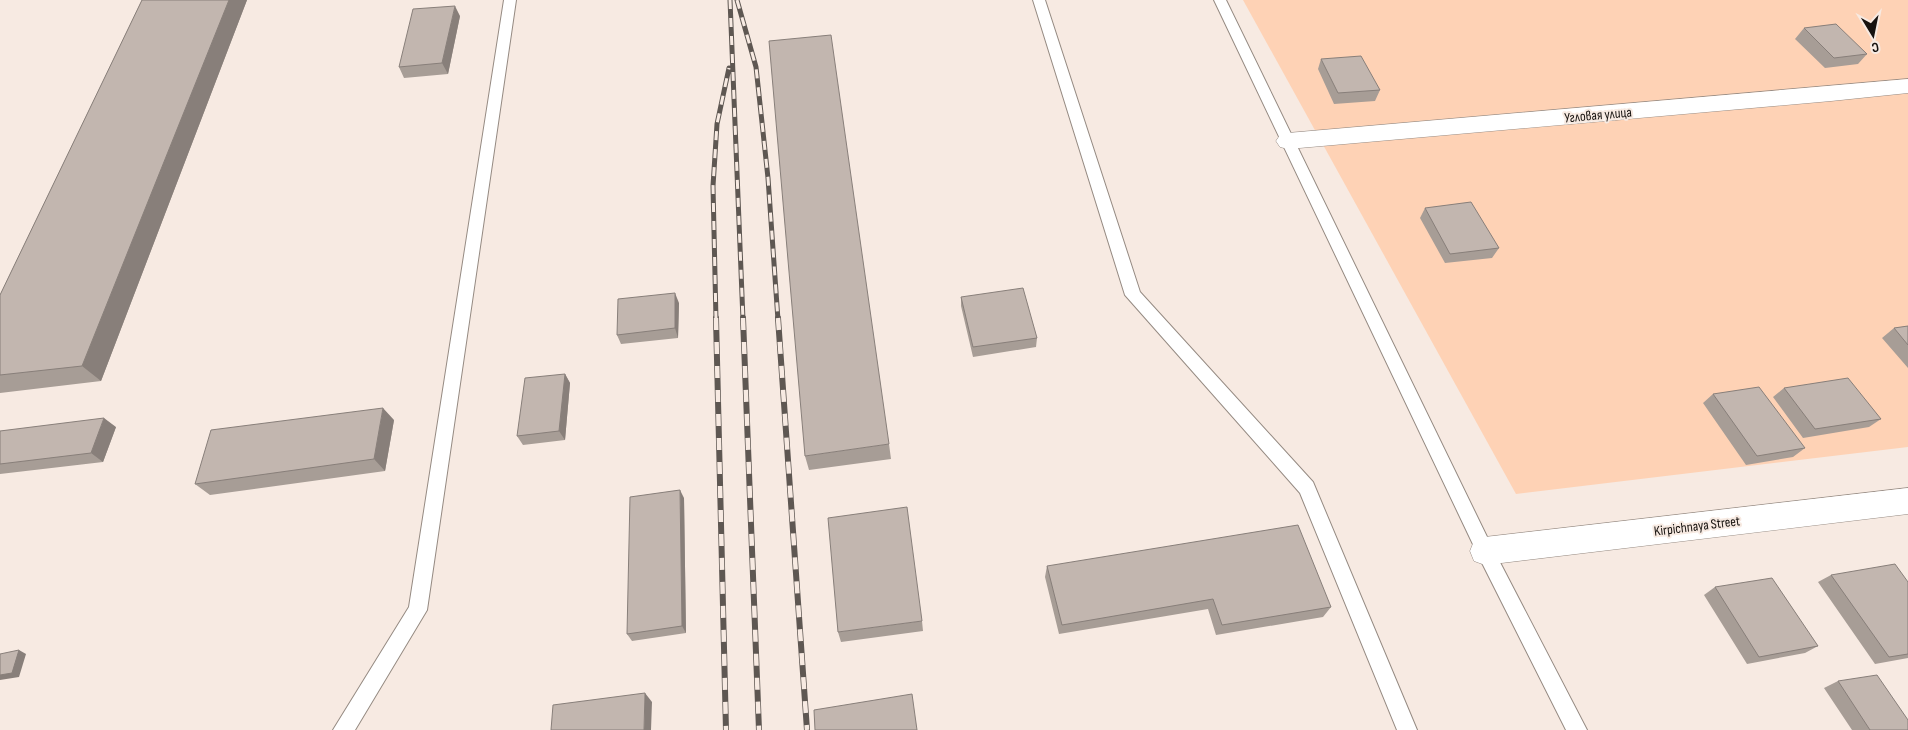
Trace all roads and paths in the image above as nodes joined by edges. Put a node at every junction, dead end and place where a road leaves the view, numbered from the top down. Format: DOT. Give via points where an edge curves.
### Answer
graph roads {
  1 [pos="510,0"];
  2 [pos="1039,0"];
  3 [pos="1220,0"];
  4 [pos="1908,86"];
  5 [pos="1288,141"];
  6 [pos="1908,501"];
  7 [pos="1486,551"];
  8 [pos="344,730"];
  9 [pos="1407,730"];
  10 [pos="1577,730"];
  1 -- 8 [label="lane" via="418,610"];
  2 -- 9 [label="lane" via="1132,295 1307,488"];
  3 -- 5 [label="lane"];
  4 -- 5 [label="street, Угловая улица"];
  5 -- 7 [label="lane"];
  6 -- 7 [label="street, Kirpichnaya Street"];
  7 -- 10 [label="lane"];
}
